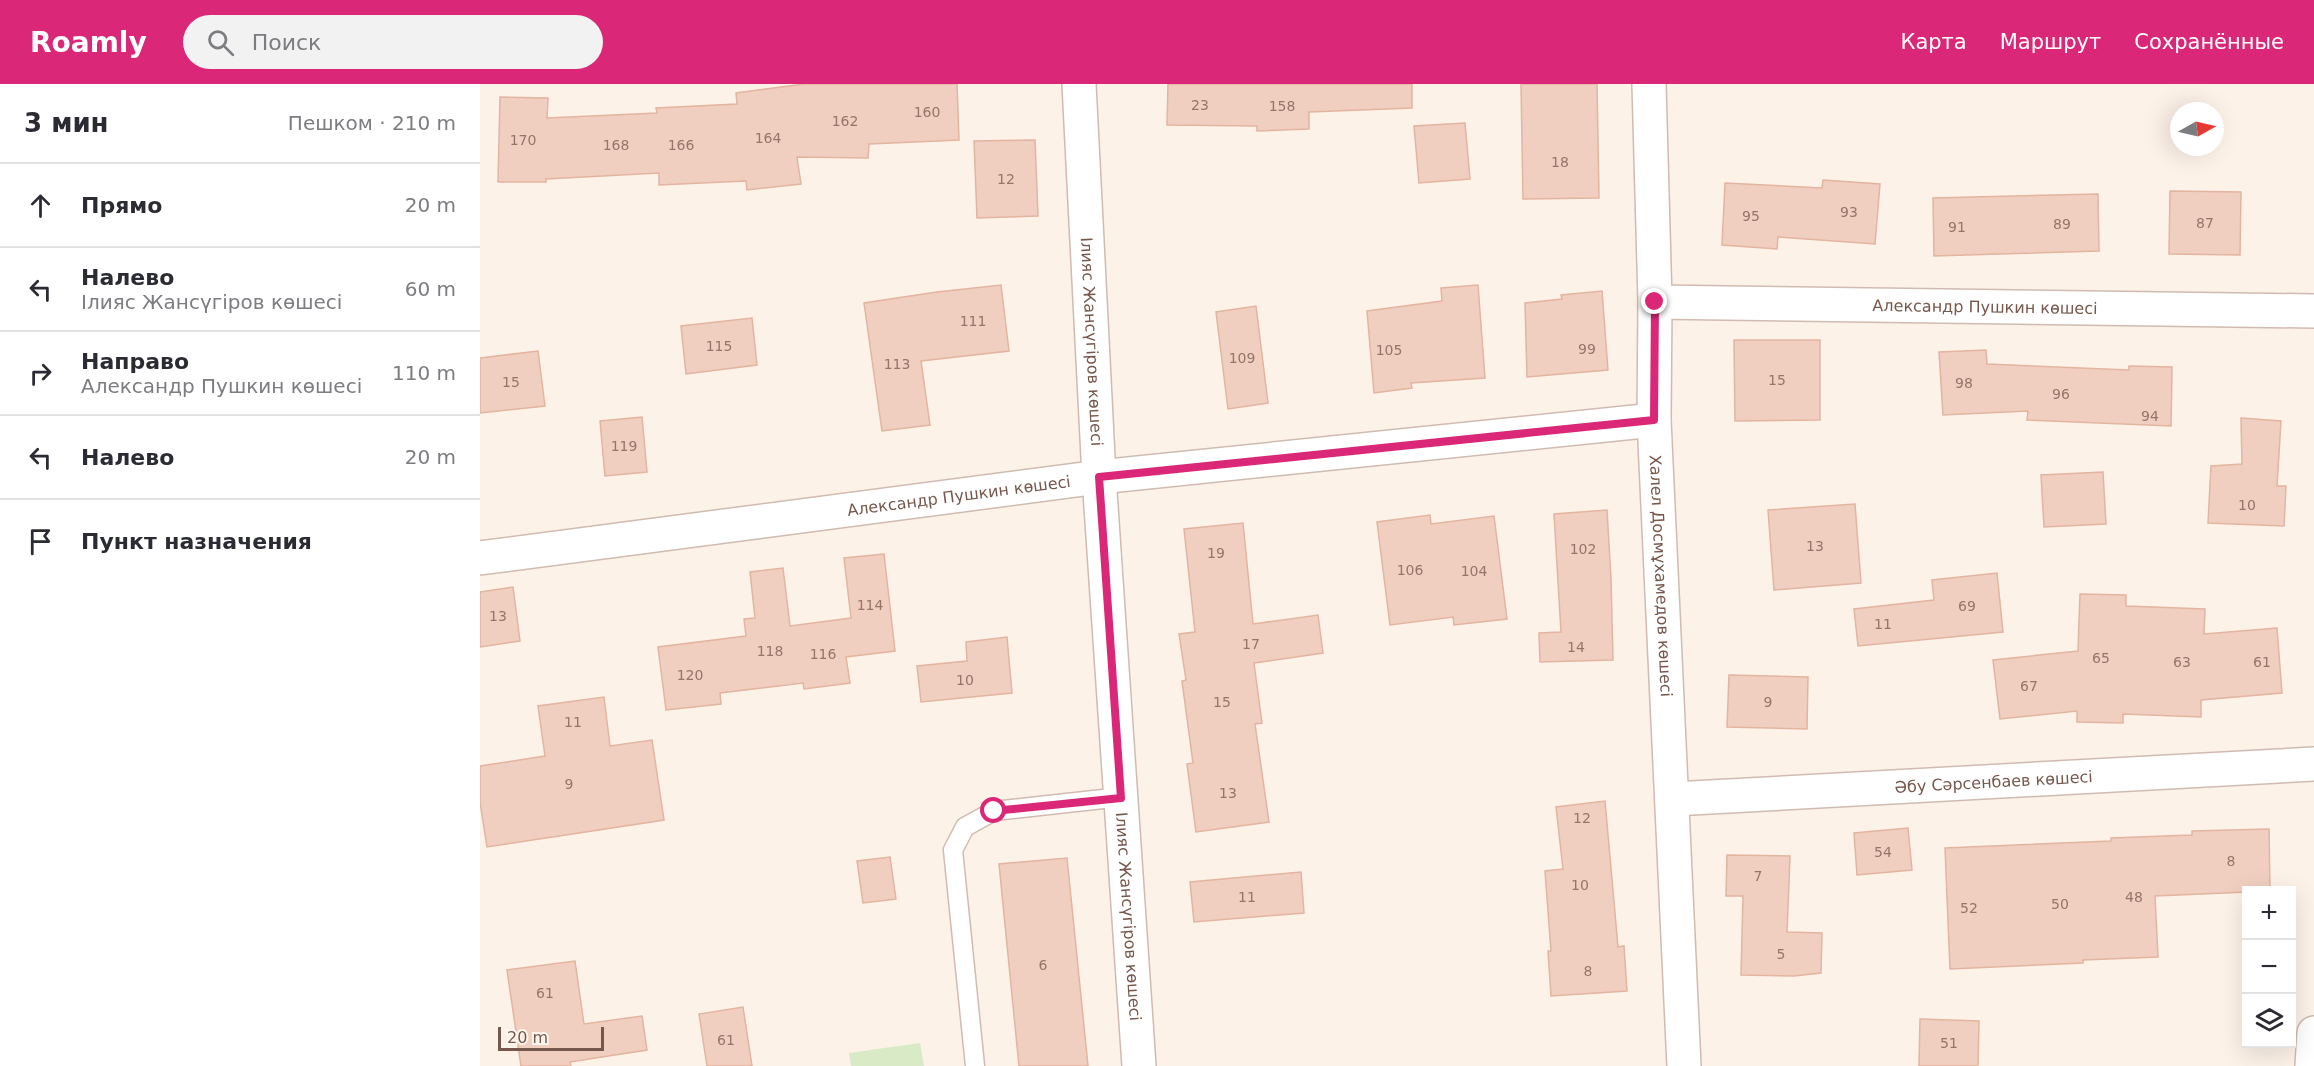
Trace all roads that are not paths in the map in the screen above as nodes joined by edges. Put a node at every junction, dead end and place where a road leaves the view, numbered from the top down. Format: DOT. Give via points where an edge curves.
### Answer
graph roads {
  1 [pos="1078,84"];
  2 [pos="1649,84"];
  3 [pos="1655,302"];
  4 [pos="2314,311"];
  5 [pos="1654,420"];
  6 [pos="1099,477"];
  7 [pos="480,558"];
  8 [pos="2314,764"];
  9 [pos="1121,798"];
  10 [pos="1673,800"];
  11 [pos="2314,1033"];
  12 [pos="975,1066"];
  13 [pos="1139,1066"];
  14 [pos="1684,1066"];
  15 [pos="2312,1066"];
  1 -- 6 [label="street, Ілияс Жансүгіров көшесі"];
  2 -- 3 [label="street, Халел Досмұхамедов көшесі"];
  3 -- 4 [label="street, Александр Пушкин көшесі"];
  3 -- 5 [label="street, Халел Досмұхамедов көшесі"];
  5 -- 6 [label="street, Александр Пушкин көшесі"];
  5 -- 10 [label="street, Халел Досмұхамедов көшесі"];
  6 -- 7 [label="street, Александр Пушкин көшесі"];
  6 -- 9 [label="street, Ілияс Жансүгіров көшесі"];
  8 -- 10 [label="street, Әбу Сәрсенбаев көшесі"];
  9 -- 12 [label="lane" via="994,811 965,827 953,850"];
  9 -- 13 [label="street, Ілияс Жансүгіров көшесі"];
  10 -- 14 [label="street, Халел Досмұхамедов көшесі"];
  11 -- 15 [label="street"];
}
